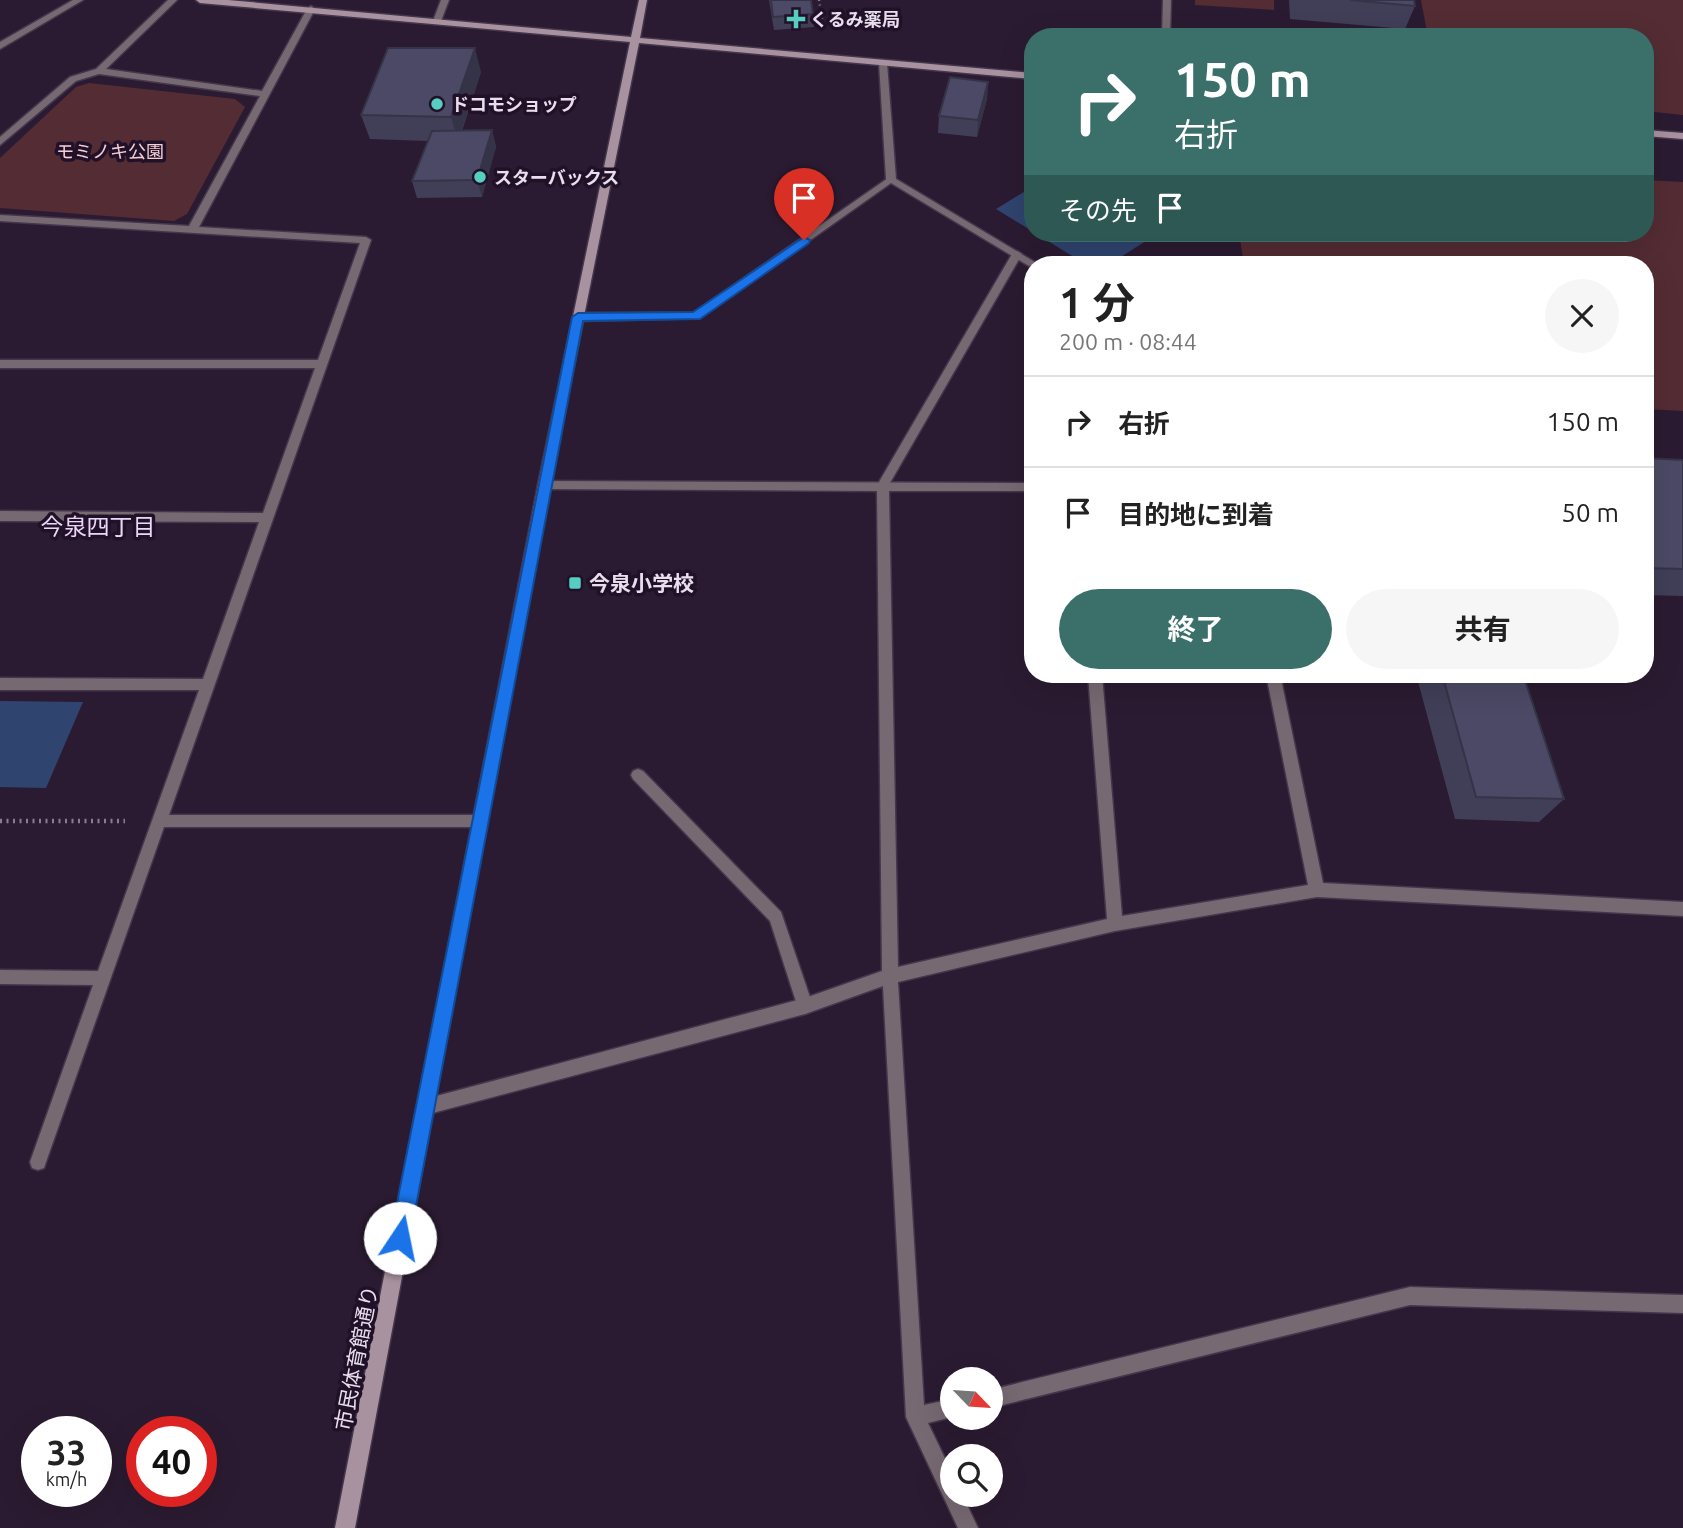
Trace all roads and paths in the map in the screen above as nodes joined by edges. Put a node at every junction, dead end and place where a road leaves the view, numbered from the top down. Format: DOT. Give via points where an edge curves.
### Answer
graph roads {
  1 [pos="79,0"];
  2 [pos="173,0"];
  3 [pos="200,0"];
  4 [pos="445,0"];
  5 [pos="643,0"];
  6 [pos="819,0"];
  7 [pos="1167,0"];
  8 [pos="311,9"];
  9 [pos="437,21"];
  10 [pos="1166,28"];
  11 [pos="636,40"];
  12 [pos="826,41"];
  13 [pos="0,46"];
  14 [pos="883,63"];
  15 [pos="99,71"];
  16 [pos="1024,75"];
  17 [pos="265,94"];
  18 [pos="1654,134"];
  19 [pos="1683,136"];
  20 [pos="0,142"];
  21 [pos="891,179"];
  22 [pos="0,218"];
  23 [pos="192,230"];
  24 [pos="1017,254"];
  25 [pos="1024,258"];
  26 [pos="578,317"];
  27 [pos="0,363"];
  28 [pos="321,364"];
  29 [pos="544,485"];
  30 [pos="883,485"];
  31 [pos="1024,487"];
  32 [pos="0,516"];
  33 [pos="266,518"];
  34 [pos="1096,683"];
  35 [pos="1275,683"];
  36 [pos="0,684"];
  37 [pos="207,685"];
  38 [pos="638,775"];
  39 [pos="0,821"];
  40 [pos="159,821"];
  41 [pos="480,821"];
  42 [pos="1317,890"];
  43 [pos="1683,909"];
  44 [pos="1115,924"];
  45 [pos="0,976"];
  46 [pos="890,976"];
  47 [pos="104,978"];
  48 [pos="805,1006"];
  49 [pos="425,1107"];
  50 [pos="38,1162"];
  51 [pos="1683,1304"];
  52 [pos="1003,1396"];
  53 [pos="940,1411"];
  54 [pos="915,1417"];
  55 [pos="345,1528"];
  56 [pos="968,1528"];
  1 -- 13 [label="street"];
  2 -- 15 [label="street"];
  3 -- 8 [label="street"];
  4 -- 9 [label="street"];
  5 -- 11 [label="street, 市民体育館通り"];
  6 -- 12 [label="path"];
  7 -- 10 [label="street"];
  8 -- 9 [label="street"];
  8 -- 17 [label="street"];
  9 -- 11 [label="street"];
  11 -- 14 [label="street"];
  11 -- 26 [label="street, 市民体育館通り"];
  14 -- 16 [label="street"];
  14 -- 21 [label="street"];
  15 -- 17 [label="street"];
  15 -- 20 [label="street" via="74,79"];
  17 -- 23 [label="street"];
  18 -- 19 [label="street"];
  21 -- 24 [label="street"];
  21 -- 26 [label="street" via="696,316"];
  22 -- 23 [label="street"];
  23 -- 28 [label="street" via="366,240"];
  24 -- 25 [label="street"];
  24 -- 30 [label="street"];
  26 -- 29 [label="street, 市民体育館通り"];
  27 -- 28 [label="street"];
  28 -- 33 [label="street"];
  29 -- 30 [label="street"];
  29 -- 41 [label="street, 市民体育館通り"];
  30 -- 31 [label="street"];
  30 -- 46 [label="street"];
  32 -- 33 [label="street"];
  33 -- 37 [label="street"];
  34 -- 44 [label="street"];
  35 -- 42 [label="street"];
  36 -- 37 [label="street"];
  37 -- 40 [label="street"];
  38 -- 48 [label="street" via="776,917"];
  39 -- 40 [label="path"];
  40 -- 41 [label="street"];
  40 -- 47 [label="street"];
  41 -- 49 [label="street, 市民体育館通り"];
  42 -- 43 [label="street"];
  42 -- 44 [label="street"];
  44 -- 46 [label="street"];
  45 -- 47 [label="street"];
  46 -- 48 [label="street"];
  46 -- 54 [label="street"];
  47 -- 50 [label="street"];
  48 -- 49 [label="street"];
  49 -- 55 [label="street, 市民体育館通り"];
  51 -- 52 [label="street" via="1410,1296"];
  53 -- 54 [label="street"];
  54 -- 56 [label="street"];
}
